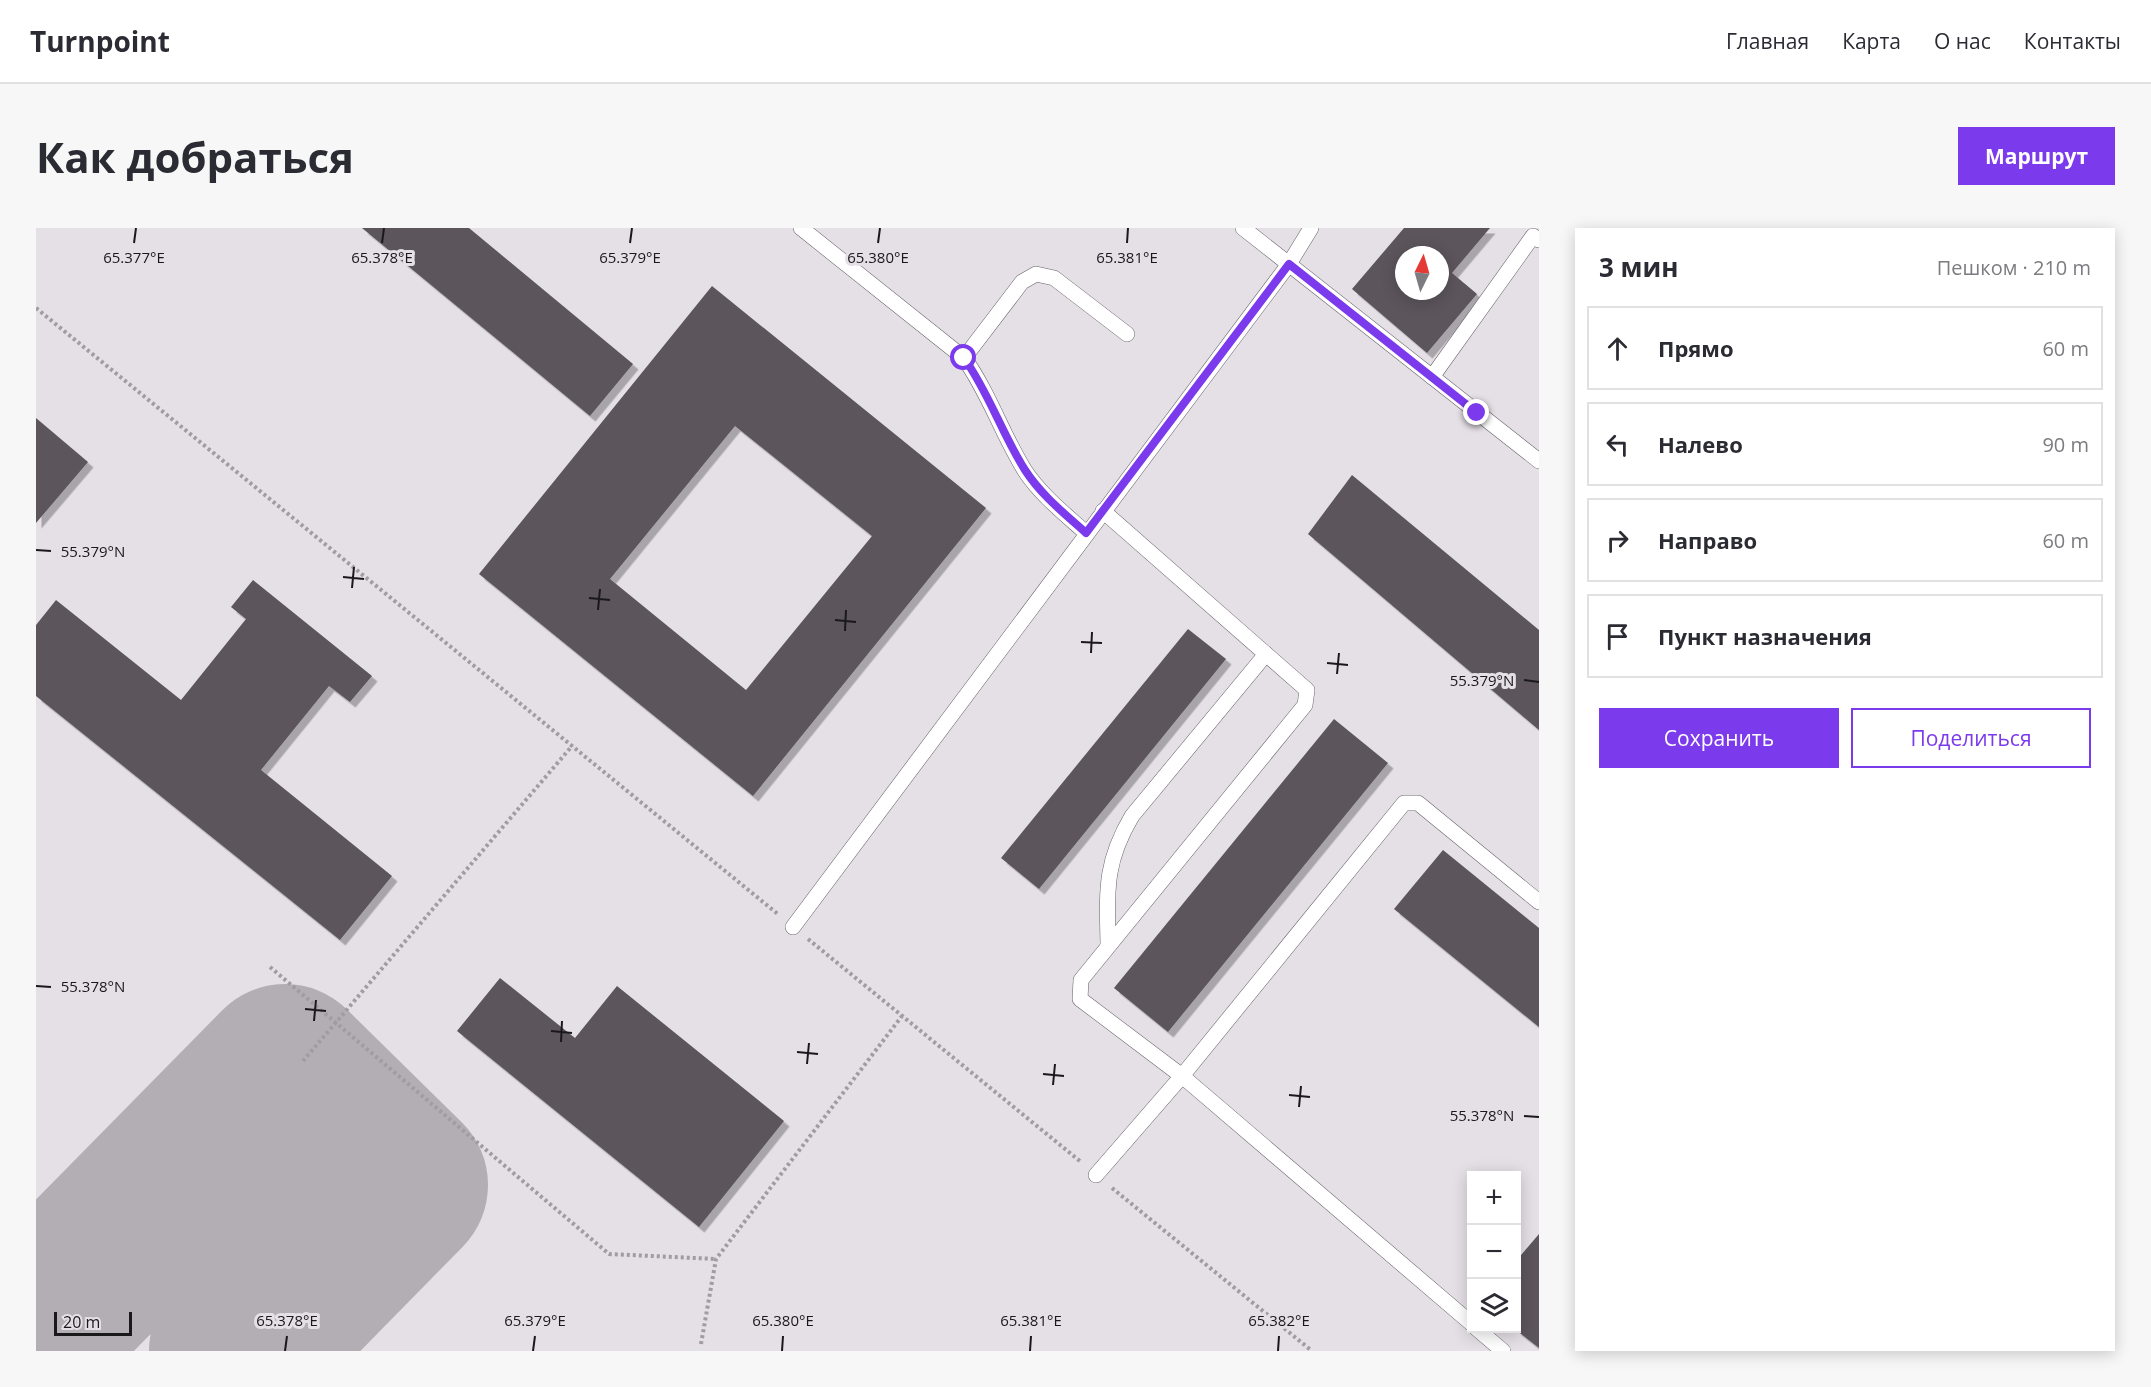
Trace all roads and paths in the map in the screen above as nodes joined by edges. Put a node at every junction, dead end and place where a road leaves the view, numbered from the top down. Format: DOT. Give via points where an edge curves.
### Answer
graph roads {
  1 [pos="801,228"];
  2 [pos="1243,228"];
  3 [pos="1311,228"];
  4 [pos="1539,240"];
  5 [pos="1289,264"];
  6 [pos="36,308"];
  7 [pos="1127,334"];
  8 [pos="964,358"];
  9 [pos="1432,377"];
  10 [pos="1539,461"];
  11 [pos="1103,511"];
  12 [pos="1086,533"];
  13 [pos="1266,654"];
  14 [pos="572,746"];
  15 [pos="1539,902"];
  16 [pos="793,927"];
  17 [pos="1108,944"];
  18 [pos="270,967"];
  19 [pos="902,1016"];
  20 [pos="335,1024"];
  21 [pos="303,1061"];
  22 [pos="1182,1076"];
  23 [pos="1096,1175"];
  24 [pos="716,1259"];
  25 [pos="1467,1320"];
  26 [pos="1481,1333"];
  27 [pos="701,1344"];
  28 [pos="1312,1351"];
  29 [pos="1503,1351"];
  1 -- 8 [label="lane"];
  2 -- 5 [label="lane"];
  3 -- 5 [label="lane"];
  4 -- 9 [label="lane" via="1533,236"];
  5 -- 9 [label="lane"];
  5 -- 11 [label="lane"];
  6 -- 14 [label="path"];
  7 -- 8 [label="lane" via="1054,278 1036,274 1022,282"];
  8 -- 12 [label="lane" via="979,379 1026,471 1052,503"];
  9 -- 10 [label="lane"];
  11 -- 12 [label="lane"];
  11 -- 13 [label="lane"];
  12 -- 16 [label="lane"];
  13 -- 17 [label="lane" via="1132,816 1117,842 1107,878"];
  13 -- 17 [label="lane" via="1307,690 1305,705"];
  14 -- 16 [label="path"];
  14 -- 20 [label="path"];
  15 -- 22 [label="lane" via="1418,803 1404,804"];
  16 -- 19 [label="path"];
  17 -- 22 [label="lane" via="1081,980 1080,999"];
  18 -- 20 [label="path"];
  19 -- 23 [label="path"];
  19 -- 24 [label="path"];
  20 -- 21 [label="path"];
  20 -- 24 [label="path" via="609,1254"];
  22 -- 23 [label="lane"];
  22 -- 25 [label="lane"];
  23 -- 28 [label="path"];
  24 -- 27 [label="path"];
  26 -- 29 [label="lane"];
}
